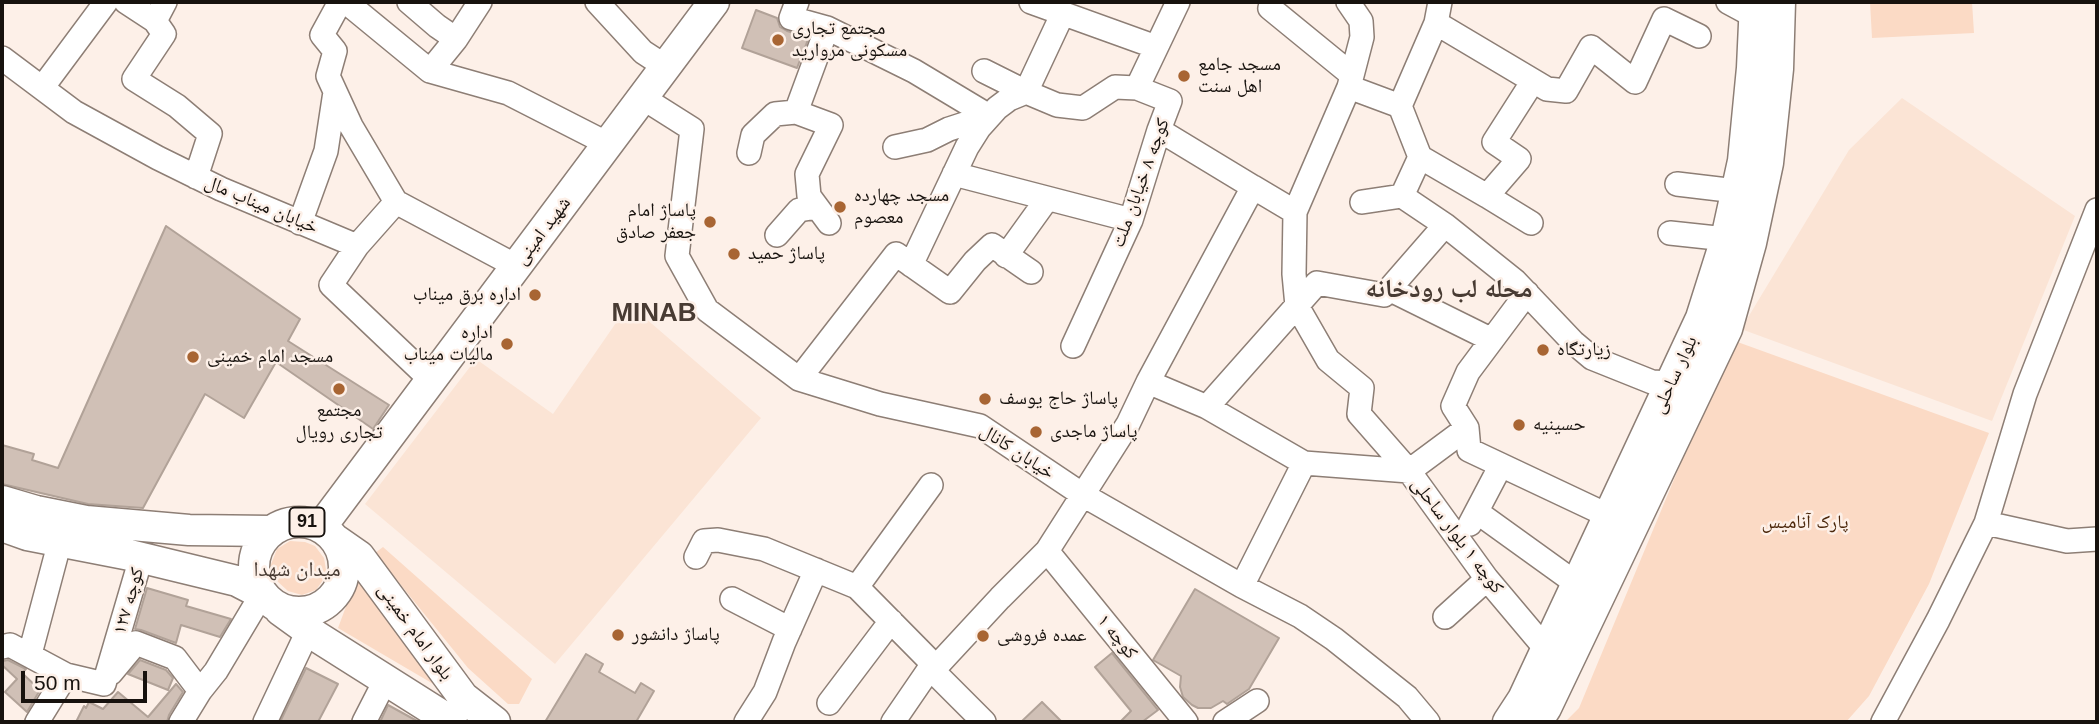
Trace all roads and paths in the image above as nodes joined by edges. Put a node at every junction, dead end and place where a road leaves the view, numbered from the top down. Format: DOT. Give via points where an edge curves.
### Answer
graph roads {
  1 [pos="106,2"];
  2 [pos="126,2"];
  3 [pos="340,2"];
  4 [pos="346,2"];
  5 [pos="409,2"];
  6 [pos="480,2"];
  7 [pos="597,2"];
  8 [pos="714,2"];
  9 [pos="797,2"];
  10 [pos="1031,2"];
  11 [pos="1178,2"];
  12 [pos="1272,2"];
  13 [pos="1348,2"];
  14 [pos="1728,2"];
  15 [pos="1763,6"];
  16 [pos="160,11"];
  17 [pos="1438,12"];
  18 [pos="1063,13"];
  19 [pos="827,28"];
  20 [pos="1699,36"];
  21 [pos="456,39"];
  22 [pos="1156,47"];
  23 [pos="2,58"];
  24 [pos="666,67"];
  25 [pos="429,71"];
  26 [pos="984,71"];
  27 [pos="1350,81"];
  28 [pos="1533,81"];
  29 [pos="42,88"];
  30 [pos="1137,88"];
  31 [pos="335,92"];
  32 [pos="1026,92"];
  33 [pos="643,98"];
  34 [pos="1399,106"];
  35 [pos="796,112"];
  36 [pos="989,116"];
  37 [pos="1159,130"];
  38 [pos="608,144"];
  39 [pos="895,147"];
  40 [pos="749,153"];
  41 [pos="1420,157"];
  42 [pos="954,174"];
  43 [pos="196,177"];
  44 [pos="1677,184"];
  45 [pos="1253,187"];
  46 [pos="1736,191"];
  47 [pos="1487,195"];
  48 [pos="1402,196"];
  49 [pos="1047,199"];
  50 [pos="396,202"];
  51 [pos="1362,202"];
  52 [pos="2097,210"];
  53 [pos="1295,212"];
  54 [pos="1131,220"];
  55 [pos="300,223"];
  56 [pos="1531,223"];
  57 [pos="1445,225"];
  58 [pos="1670,233"];
  59 [pos="777,235"];
  60 [pos="1726,239"];
  61 [pos="357,246"];
  62 [pos="1006,256"];
  63 [pos="911,265"];
  64 [pos="516,267"];
  65 [pos="1031,272"];
  66 [pos="1389,289"];
  67 [pos="1527,293"];
  68 [pos="1297,306"];
  69 [pos="1492,340"];
  70 [pos="1073,346"];
  71 [pos="799,379"];
  72 [pos="431,380"];
  73 [pos="1148,382"];
  74 [pos="1671,383"];
  75 [pos="1207,407"];
  76 [pos="1467,428"];
  77 [pos="1304,463"];
  78 [pos="1501,465"];
  79 [pos="1409,471"];
  80 [pos="931,485"];
  81 [pos="1083,495"];
  82 [pos="2,500"];
  83 [pos="1477,512"];
  84 [pos="1609,516"];
  85 [pos="1986,523"];
  86 [pos="2,526"];
  87 [pos="272,531"];
  88 [pos="328,533"];
  89 [pos="2097,539"];
  90 [pos="60,541"];
  91 [pos="1460,541"];
  92 [pos="1047,551"];
  93 [pos="696,557"];
  94 [pos="141,558"];
  95 [pos="816,570"];
  96 [pos="1488,579"];
  97 [pos="1577,584"];
  98 [pos="1242,586"];
  99 [pos="857,587"];
  100 [pos="732,599"];
  101 [pos="269,601"];
  102 [pos="1446,617"];
  103 [pos="891,621"];
  104 [pos="790,629"];
  105 [pos="309,631"];
  106 [pos="2,647"];
  107 [pos="1546,649"];
  108 [pos="30,654"];
  109 [pos="933,667"];
  110 [pos="66,675"];
  111 [pos="105,681"];
  112 [pos="385,681"];
  113 [pos="201,691"];
  114 [pos="1257,701"];
  115 [pos="829,703"];
  116 [pos="37,722"];
  117 [pos="181,722"];
  118 [pos="265,722"];
  119 [pos="364,722"];
  120 [pos="452,722"];
  121 [pos="495,722"];
  122 [pos="746,722"];
  123 [pos="893,722"];
  124 [pos="984,722"];
  125 [pos="1186,722"];
  126 [pos="1225,722"];
  127 [pos="1428,722"];
  128 [pos="1508,722"];
  129 [pos="1537,722"];
  130 [pos="1883,722"];
  1 -- 29 [label="street"];
  2 -- 16 [label="street"];
  3 -- 31 [label="street" via="322,35 335,51 328,76"];
  4 -- 25 [label="street"];
  5 -- 21 [label="street"];
  6 -- 21 [label="street"];
  7 -- 24 [label="street" via="643,52"];
  8 -- 24 [label="main road, شهید امینی"];
  9 -- 19 [label="street" via="791,18"];
  10 -- 18 [label="street"];
  11 -- 22 [label="street"];
  12 -- 27 [label="street" via="1270,8"];
  13 -- 27 [label="street" via="1361,21 1362,37"];
  14 -- 15 [label="street"];
  15 -- 46 [label="main road, بلوار ساحلی"];
  15 -- 129 [label="main road, بلوار ساحلی" via="1778,69 1768,163 1727,329"];
  16 -- 43 [label="street" via="164,34 134,79 210,134"];
  17 -- 28 [label="street"];
  17 -- 34 [label="street"];
  18 -- 22 [label="street"];
  18 -- 32 [label="street"];
  19 -- 35 [label="street"];
  19 -- 36 [label="street" via="914,71"];
  20 -- 28 [label="street" via="1664,19 1635,82 1591,47 1566,91 1547,89"];
  21 -- 25 [label="street"];
  22 -- 30 [label="street"];
  23 -- 29 [label="street, خیابان میناب مال"];
  24 -- 33 [label="main road, شهید امینی"];
  25 -- 38 [label="street" via="508,93"];
  26 -- 32 [label="street"];
  27 -- 34 [label="street"];
  27 -- 53 [label="street"];
  28 -- 47 [label="street" via="1494,142 1519,159"];
  29 -- 43 [label="street, خیابان میناب مال" via="74,112"];
  30 -- 32 [label="street" via="1115,87 1083,108 1056,105"];
  30 -- 37 [label="street, کوچه ۸ خیابان ملت" via="1170,102"];
  31 -- 50 [label="street"];
  31 -- 55 [label="street" via="326,151"];
  32 -- 36 [label="street"];
  33 -- 38 [label="main road, شهید امینی"];
  33 -- 71 [label="street, خیابان کانال" via="692,129 677,256 707,310"];
  34 -- 41 [label="street"];
  35 -- 40 [label="street" via="775,114 753,135"];
  35 -- 59 [label="street" via="831,125 807,174 809,196 823,215 799,210"];
  36 -- 39 [label="street"];
  36 -- 42 [label="street"];
  37 -- 45 [label="street"];
  37 -- 54 [label="street, کوچه ۸ خیابان ملت"];
  38 -- 64 [label="main road, شهید امینی"];
  41 -- 47 [label="street"];
  41 -- 48 [label="street"];
  42 -- 49 [label="street"];
  42 -- 63 [label="street"];
  43 -- 55 [label="street, خیابان میناب مال"];
  44 -- 46 [label="street"];
  45 -- 53 [label="street"];
  45 -- 73 [label="street"];
  46 -- 60 [label="main road, بلوار ساحلی"];
  47 -- 56 [label="street"];
  48 -- 51 [label="street"];
  48 -- 57 [label="street"];
  49 -- 54 [label="street"];
  49 -- 62 [label="street"];
  50 -- 61 [label="street"];
  50 -- 64 [label="street"];
  52 -- 85 [label="street" via="2025,394"];
  53 -- 68 [label="street"];
  54 -- 70 [label="street, کوچه ۸ خیابان ملت"];
  55 -- 61 [label="street, خیابان میناب مال"];
  57 -- 66 [label="street"];
  57 -- 67 [label="street"];
  58 -- 60 [label="street"];
  60 -- 74 [label="main road, بلوار ساحلی" via="1701,318"];
  61 -- 72 [label="street" via="331,285"];
  62 -- 63 [label="street" via="992,246 950,292"];
  62 -- 65 [label="street"];
  63 -- 71 [label="street" via="896,254"];
  64 -- 72 [label="main road, شهید امینی"];
  66 -- 68 [label="street" via="1384,295 1317,283"];
  66 -- 69 [label="street"];
  67 -- 69 [label="street"];
  67 -- 74 [label="street" via="1592,358 1652,382"];
  68 -- 75 [label="street"];
  68 -- 79 [label="street" via="1328,359 1362,387 1359,414"];
  69 -- 76 [label="street" via="1468,372 1453,406"];
  71 -- 81 [label="street, خیابان کانال" via="880,404 980,426"];
  72 -- 88 [label="main road, شهید امینی"];
  73 -- 75 [label="street"];
  73 -- 81 [label="street" via="1128,424"];
  74 -- 84 [label="main road, بلوار ساحلی"];
  75 -- 77 [label="street"];
  76 -- 78 [label="street" via="1469,450"];
  76 -- 79 [label="street"];
  77 -- 79 [label="street, کوچه ۱ بلوار ساحلی"];
  77 -- 98 [label="street"];
  78 -- 83 [label="street"];
  78 -- 84 [label="street"];
  79 -- 91 [label="street, کوچه ۱ بلوار ساحلی"];
  80 -- 99 [label="street"];
  81 -- 92 [label="street"];
  81 -- 98 [label="street, خیابان کانال"];
  82 -- 87 [label="main road, 91" via="86,521"];
  83 -- 91 [label="street"];
  83 -- 97 [label="street"];
  84 -- 97 [label="main road, بلوار ساحلی"];
  85 -- 89 [label="street" via="2067,541"];
  85 -- 130 [label="street"];
  86 -- 90 [label="main road, 91"];
  87 -- 88 [label="main road, 91" via="309,522"];
  87 -- 101 [label="main road, 91" via="262,541 253,568"];
  88 -- 101 [label="main road, 91" via="343,554 345,569 334,597 307,612 292,612"];
  88 -- 121 [label="main road, بلوار امام خمینی / 91" via="359,556 463,697"];
  90 -- 94 [label="main road, 91"];
  90 -- 108 [label="street"];
  91 -- 96 [label="street, کوچه ۱ بلوار ساحلی"];
  92 -- 109 [label="street"];
  92 -- 125 [label="street, کوچه ۱"];
  93 -- 95 [label="street" via="704,541 718,540 764,549"];
  94 -- 101 [label="main road, 91" via="237,581"];
  94 -- 111 [label="street, کوچه ۱۲۷"];
  95 -- 99 [label="street"];
  95 -- 104 [label="street"];
  96 -- 102 [label="street"];
  96 -- 107 [label="street, کوچه ۱ بلوار ساحلی"];
  97 -- 107 [label="main road, بلوار ساحلی"];
  98 -- 127 [label="street, خیابان کانال" via="1334,639 1407,697"];
  99 -- 103 [label="street"];
  100 -- 104 [label="street"];
  101 -- 105 [label="main road, بلوار امام خمینی / 91"];
  101 -- 113 [label="street"];
  103 -- 109 [label="street"];
  103 -- 115 [label="street"];
  104 -- 122 [label="street" via="765,692"];
  105 -- 112 [label="main road, بلوار امام خمینی / 91"];
  105 -- 118 [label="street"];
  106 -- 108 [label="street" via="10,645"];
  107 -- 128 [label="main road, بلوار ساحلی"];
  108 -- 110 [label="street"];
  109 -- 123 [label="street"];
  109 -- 124 [label="street"];
  110 -- 111 [label="street"];
  110 -- 116 [label="street"];
  111 -- 113 [label="street" via="136,643 175,658"];
  112 -- 119 [label="street"];
  112 -- 120 [label="main road, بلوار امام خمینی / 91"];
  113 -- 117 [label="street"];
  114 -- 126 [label="street"];
}
